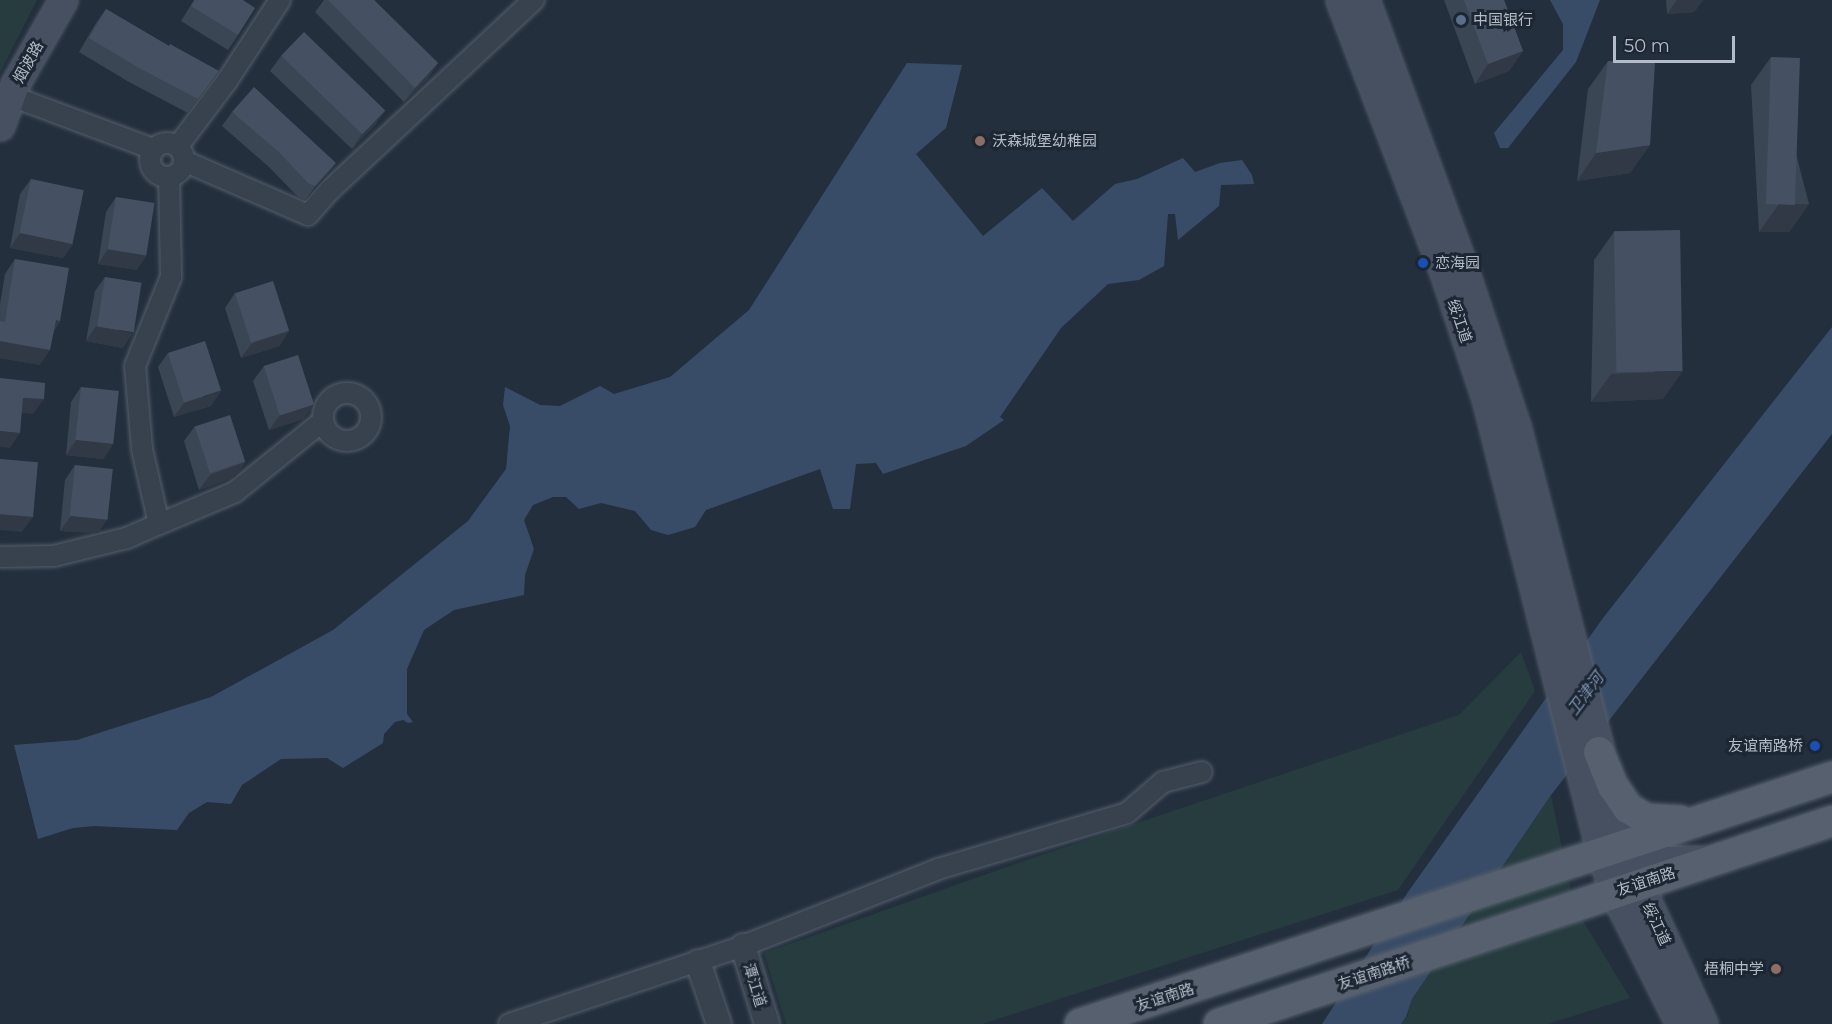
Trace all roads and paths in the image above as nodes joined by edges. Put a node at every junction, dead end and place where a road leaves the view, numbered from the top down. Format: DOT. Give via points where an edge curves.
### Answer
graph roads {
  1 [pos="50,0"];
  2 [pos="63,0"];
  3 [pos="280,0"];
  4 [pos="534,0"];
  5 [pos="1346,1"];
  6 [pos="5,94"];
  7 [pos="0,126"];
  8 [pos="153,149"];
  9 [pos="181,154"];
  10 [pos="169,177"];
  11 [pos="323,421"];
  12 [pos="159,524"];
  13 [pos="0,557"];
  14 [pos="1599,752"];
  15 [pos="1202,772"];
  16 [pos="1832,777"];
  17 [pos="1704,819"];
  18 [pos="1832,822"];
  19 [pos="1612,848"];
  20 [pos="1715,859"];
  21 [pos="1626,888"];
  22 [pos="1461,945"];
  23 [pos="743,946"];
  24 [pos="698,962"];
  25 [pos="509,1024"];
  26 [pos="719,1024"];
  27 [pos="766,1024"];
  28 [pos="1080,1024"];
  29 [pos="1219,1024"];
  30 [pos="1680,1024"];
  31 [pos="1703,1024"];
  1 -- 6 [label="main road, 烟波路"];
  2 -- 6 [label="main road, 烟波路"];
  3 -- 9 [label="street"];
  4 -- 9 [label="street" via="308,215"];
  5 -- 14 [label="main road, 绥江道" via="1503,383 1528,466"];
  5 -- 19 [label="main road, 绥江道" via="1486,398 1583,777"];
  6 -- 7 [label="main road, 烟波路"];
  6 -- 8 [label="street"];
  8 -- 9 [label="street" via="168,142"];
  8 -- 10 [label="street" via="153,170"];
  9 -- 10 [label="street" via="179,172"];
  10 -- 12 [label="street" via="171,276 135,366 142,449"];
  11 -- 12 [label="street" via="235,492"];
  12 -- 13 [label="street" via="128,537 54,556"];
  14 -- 17 [label="main road" via="1620,798 1636,814 1660,821"];
  14 -- 19 [label="main road, 绥江道"];
  15 -- 23 [label="street" via="1163,782 1127,813 938,869"];
  16 -- 17 [label="main road"];
  17 -- 19 [label="main road"];
  18 -- 20 [label="main road, 友谊南路"];
  19 -- 20 [label="main road" via="1660,859"];
  19 -- 21 [label="main road, 绥江道"];
  19 -- 28 [label="main road, 友谊南路"];
  20 -- 21 [label="main road, 友谊南路"];
  21 -- 22 [label="main road, 友谊南路"];
  21 -- 30 [label="main road, 绥江道"];
  21 -- 31 [label="main road, 绥江道"];
  22 -- 29 [label="main road, 友谊南路桥"];
  23 -- 24 [label="street"];
  23 -- 27 [label="street, 潭江道"];
  24 -- 25 [label="street"];
  24 -- 26 [label="street"];
}
